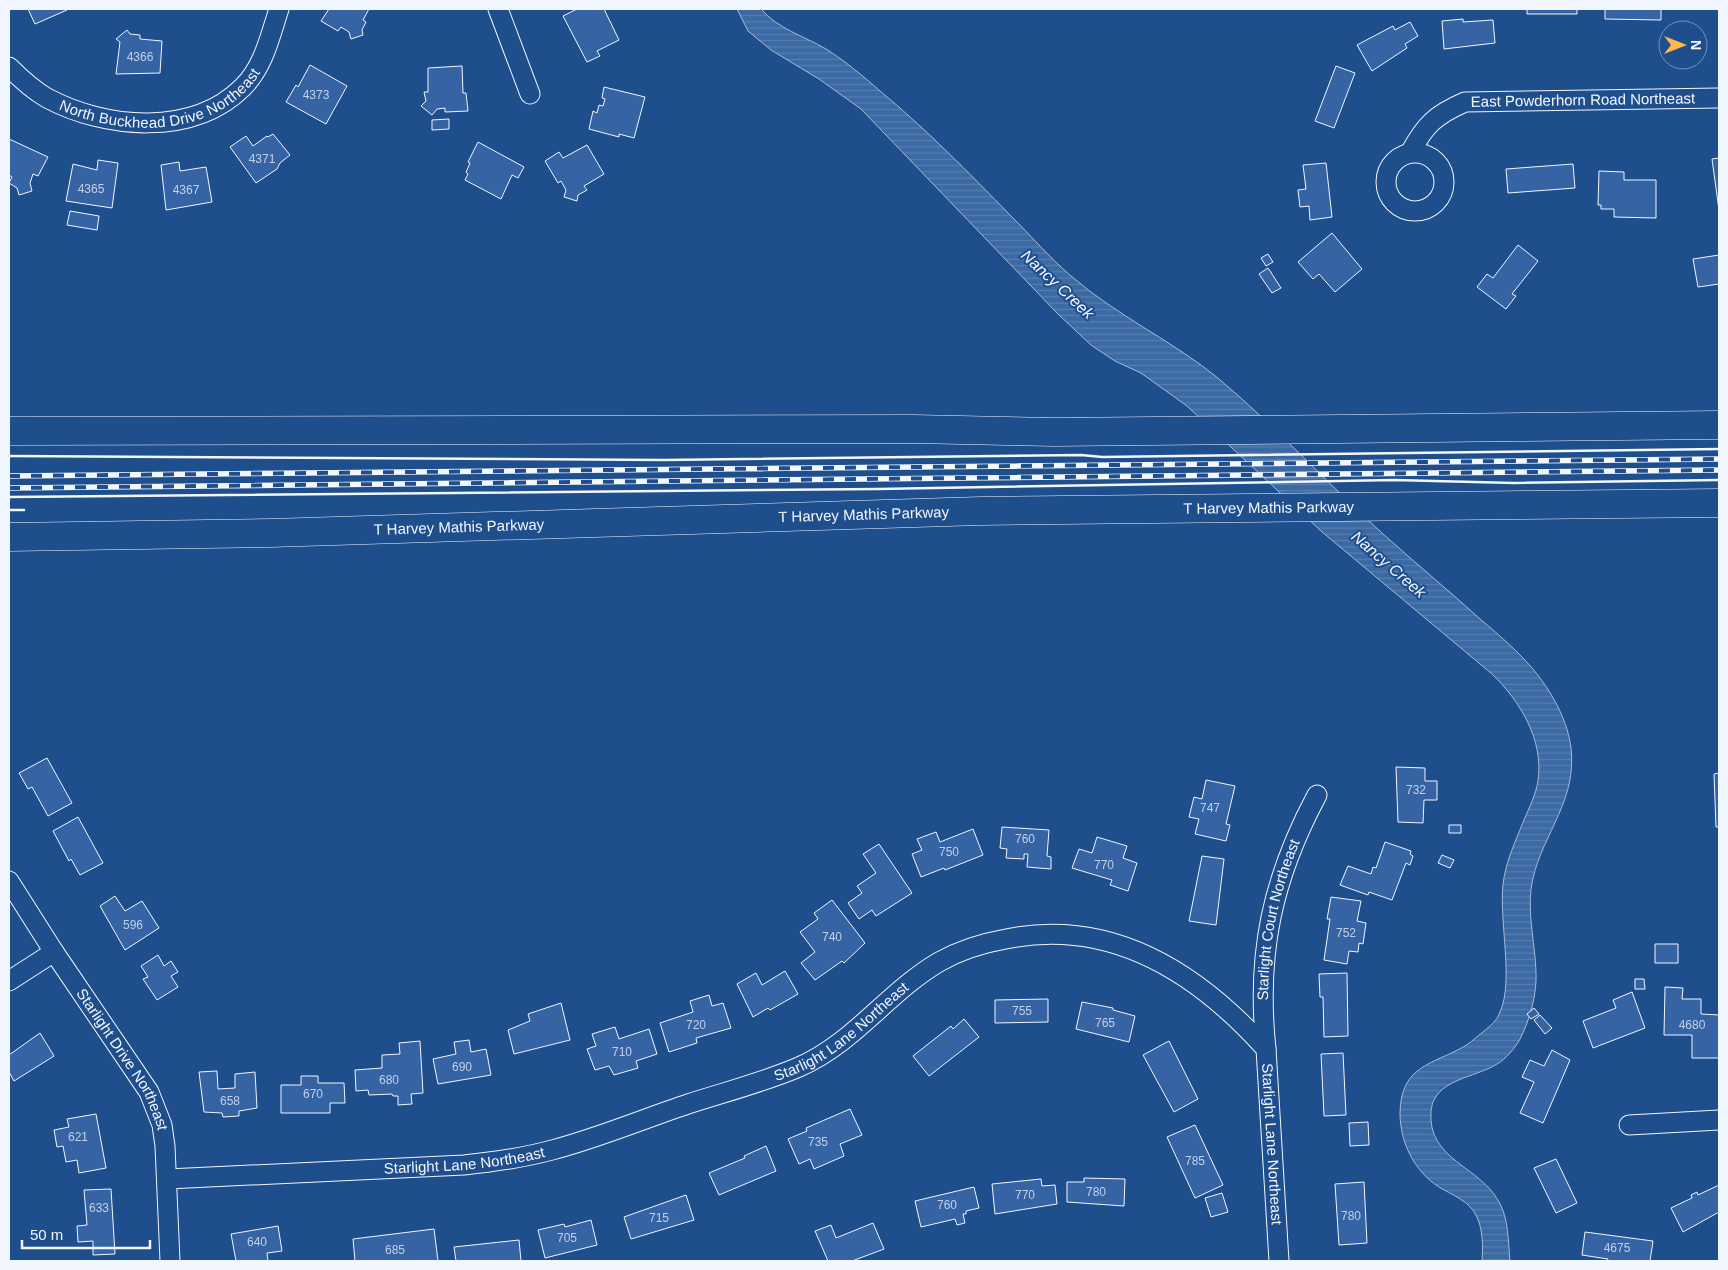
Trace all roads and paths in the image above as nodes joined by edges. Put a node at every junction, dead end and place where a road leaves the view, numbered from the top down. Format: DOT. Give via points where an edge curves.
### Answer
graph roads {
  1 [pos="279,9"];
  2 [pos="498,9"];
  3 [pos="9,67"];
  4 [pos="530,94"];
  5 [pos="1719,98"];
  6 [pos="1410,153"];
  7 [pos="1719,425"];
  8 [pos="9,431"];
  9 [pos="1719,503"];
  10 [pos="9,537"];
  11 [pos="1317,795"];
  12 [pos="9,881"];
  13 [pos="54,952"];
  14 [pos="9,981"];
  15 [pos="1266,1049"];
  16 [pos="1719,1120"];
  17 [pos="1629,1125"];
  18 [pos="168,1179"];
  19 [pos="170,1261"];
  20 [pos="1279,1261"];
  1 -- 3 [label="street, North Buckhead Drive Northeast" via="267,48 252,76 231,98 193,117 158,123 91,115 45,97"];
  2 -- 4 [label="street"];
  5 -- 6 [label="street, East Powderhorn Road Northeast" via="1465,102 1442,112 1423,130"];
  7 -- 8 [label="highway" via="1055,432 914,429"];
  9 -- 10 [label="highway, T Harvey Mathis Parkway" via="981,511 271,533"];
  11 -- 15 [label="street, Starlight Court Northeast" via="1288,854 1269,917 1262,983"];
  12 -- 13 [label="street, Starlight Drive Northeast"];
  13 -- 14 [label="street"];
  13 -- 18 [label="street, Starlight Drive Northeast" via="149,1092 162,1125"];
  15 -- 18 [label="street, Starlight Lane Northeast" via="1213,996 1150,957 1118,943 1096,938 1059,933 1028,934 981,944 940,962 911,982 846,1039 799,1067 553,1150 509,1160 464,1165"];
  15 -- 20 [label="street, Starlight Lane Northeast"];
  16 -- 17 [label="street"];
  18 -- 19 [label="street, Starlight Drive Northeast"];
}
